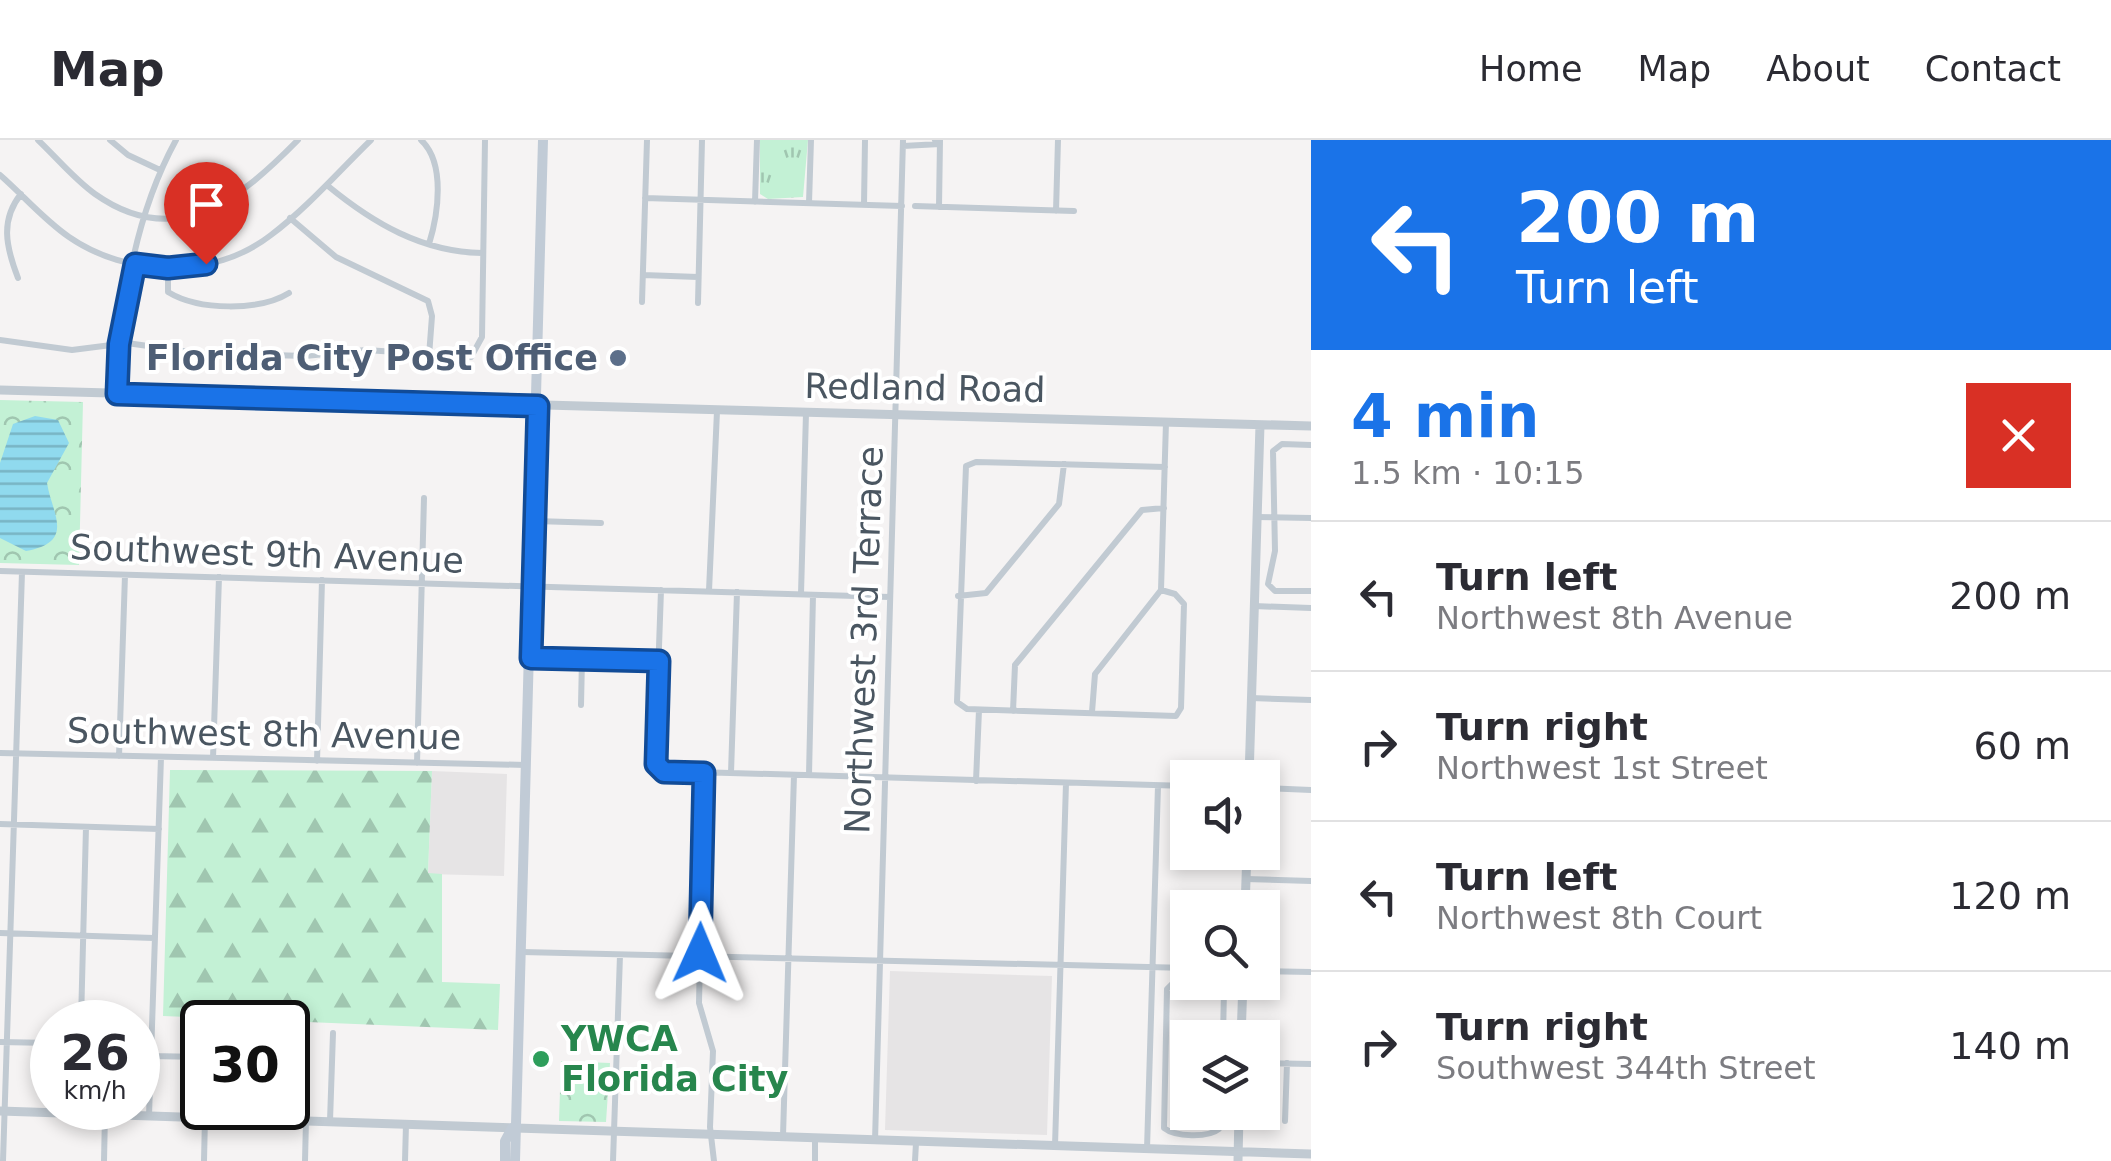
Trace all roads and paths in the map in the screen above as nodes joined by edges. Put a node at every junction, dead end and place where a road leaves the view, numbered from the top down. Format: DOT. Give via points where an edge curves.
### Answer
graph roads {
  1 [pos="38,140"];
  2 [pos="110,140"];
  3 [pos="176,140"];
  4 [pos="298,140"];
  5 [pos="371,140"];
  6 [pos="421,140"];
  7 [pos="485,140"];
  8 [pos="543,140"];
  9 [pos="647,140"];
  10 [pos="702,140"];
  11 [pos="757,140"];
  12 [pos="811,140"];
  13 [pos="866,140"];
  14 [pos="1058,140"];
  15 [pos="939,141"];
  16 [pos="903,143"];
  17 [pos="160,170"];
  18 [pos="0,175"];
  19 [pos="328,186"];
  20 [pos="22,194"];
  21 [pos="645,198"];
  22 [pos="700,200"];
  23 [pos="755,202"];
  24 [pos="810,203"];
  25 [pos="864,205"];
  26 [pos="902,206"];
  27 [pos="915,206"];
  28 [pos="939,207"];
  29 [pos="1056,210"];
  30 [pos="1074,211"];
  31 [pos="144,216"];
  32 [pos="290,218"];
  33 [pos="429,244"];
  34 [pos="482,253"];
  35 [pos="135,264"];
  36 [pos="168,268"];
  37 [pos="642,275"];
  38 [pos="698,277"];
  39 [pos="18,278"];
  40 [pos="290,293"];
  41 [pos="642,302"];
  42 [pos="698,303"];
  43 [pos="0,340"];
  44 [pos="119,344"];
  45 [pos="429,356"];
  46 [pos="0,390"];
  47 [pos="117,394"];
  48 [pos="538,406"];
  49 [pos="716,411"];
  50 [pos="806,413"];
  51 [pos="896,415"];
  52 [pos="1166,422"];
  53 [pos="1260,424"];
  54 [pos="1311,426"];
  55 [pos="1311,444"];
  56 [pos="1064,464"];
  57 [pos="1165,467"];
  58 [pos="424,498"];
  59 [pos="1164,508"];
  60 [pos="1257,516"];
  61 [pos="1276,517"];
  62 [pos="1311,518"];
  63 [pos="535,521"];
  64 [pos="601,524"];
  65 [pos="0,571"];
  66 [pos="22,572"];
  67 [pos="125,575"];
  68 [pos="219,577"];
  69 [pos="322,580"];
  70 [pos="422,582"];
  71 [pos="533,588"];
  72 [pos="661,590"];
  73 [pos="1162,590"];
  74 [pos="710,591"];
  75 [pos="1311,591"];
  76 [pos="736,592"];
  77 [pos="801,594"];
  78 [pos="814,595"];
  79 [pos="890,596"];
  80 [pos="958,596"];
  81 [pos="1254,606"];
  82 [pos="1311,608"];
  83 [pos="531,658"];
  84 [pos="582,659"];
  85 [pos="659,661"];
  86 [pos="1251,698"];
  87 [pos="1311,700"];
  88 [pos="581,705"];
  89 [pos="979,710"];
  90 [pos="1013,711"];
  91 [pos="1092,712"];
  92 [pos="0,753"];
  93 [pos="16,753"];
  94 [pos="119,756"];
  95 [pos="161,757"];
  96 [pos="214,758"];
  97 [pos="1249,760"];
  98 [pos="317,761"];
  99 [pos="417,763"];
  100 [pos="528,765"];
  101 [pos="704,773"];
  102 [pos="731,774"];
  103 [pos="794,775"];
  104 [pos="808,776"];
  105 [pos="885,778"];
  106 [pos="976,780"];
  107 [pos="1066,783"];
  108 [pos="1158,786"];
  109 [pos="1170,786"];
  110 [pos="1280,789"];
  111 [pos="1311,790"];
  112 [pos="0,824"];
  113 [pos="15,825"];
  114 [pos="86,827"];
  115 [pos="158,829"];
  116 [pos="1246,870"];
  117 [pos="1246,879"];
  118 [pos="1311,881"];
  119 [pos="1246,890"];
  120 [pos="0,932"];
  121 [pos="12,933"];
  122 [pos="84,936"];
  123 [pos="154,938"];
  124 [pos="522,952"];
  125 [pos="620,955"];
  126 [pos="700,958"];
  127 [pos="788,958"];
  128 [pos="878,959"];
  129 [pos="1062,964"];
  130 [pos="1152,966"];
  131 [pos="1170,967"];
  132 [pos="1280,971"];
  133 [pos="1311,972"];
  134 [pos="1170,985"];
  135 [pos="82,1000"];
  136 [pos="152,1000"];
  137 [pos="1151,1001"];
  138 [pos="1167,1001"];
  139 [pos="332,1033"];
  140 [pos="3,1042"];
  141 [pos="30,1043"];
  142 [pos="1280,1064"];
  143 [pos="1286,1064"];
  144 [pos="1311,1064"];
  145 [pos="2,1111"];
  146 [pos="30,1112"];
  147 [pos="1148,1112"];
  148 [pos="1163,1113"];
  149 [pos="310,1120"];
  150 [pos="1285,1120"];
  151 [pos="330,1121"];
  152 [pos="406,1122"];
  153 [pos="512,1127"];
  154 [pos="105,1130"];
  155 [pos="205,1130"];
  156 [pos="306,1130"];
  157 [pos="1218,1130"];
  158 [pos="1239,1130"];
  159 [pos="614,1131"];
  160 [pos="712,1134"];
  161 [pos="782,1136"];
  162 [pos="815,1137"];
  163 [pos="875,1141"];
  164 [pos="916,1143"];
  165 [pos="1056,1148"];
  166 [pos="1147,1150"];
  167 [pos="1311,1154"];
  168 [pos="1238,1157"];
  169 [pos="3,1161"];
  170 [pos="104,1161"];
  171 [pos="204,1161"];
  172 [pos="305,1161"];
  173 [pos="405,1161"];
  174 [pos="504,1161"];
  175 [pos="515,1161"];
  176 [pos="613,1161"];
  177 [pos="714,1161"];
  178 [pos="814,1161"];
  179 [pos="916,1161"];
  1 -- 31 [label="street" via="95,193"];
  2 -- 17 [label="street"];
  3 -- 17 [label="street"];
  4 -- 31 [label="street" via="232,202 186,216"];
  5 -- 19 [label="street"];
  6 -- 33 [label="street" via="436,164"];
  7 -- 34 [label="street"];
  8 -- 48 [label="main road"];
  9 -- 21 [label="street"];
  10 -- 22 [label="street"];
  11 -- 23 [label="street"];
  12 -- 24 [label="street"];
  13 -- 25 [label="street"];
  14 -- 29 [label="street"];
  15 -- 16 [label="street"];
  15 -- 28 [label="street"];
  16 -- 26 [label="street, Northwest 3rd Terrace"];
  17 -- 31 [label="street"];
  18 -- 20 [label="street"];
  19 -- 32 [label="street"];
  19 -- 33 [label="street" via="365,216"];
  20 -- 35 [label="street" via="80,244"];
  20 -- 39 [label="street" via="4,223"];
  21 -- 22 [label="street"];
  21 -- 37 [label="street"];
  22 -- 23 [label="street"];
  22 -- 38 [label="street"];
  23 -- 24 [label="street"];
  24 -- 25 [label="street"];
  25 -- 26 [label="street"];
  26 -- 51 [label="street, Northwest 3rd Terrace"];
  27 -- 28 [label="street"];
  28 -- 29 [label="street"];
  29 -- 30 [label="street"];
  31 -- 35 [label="street"];
  32 -- 36 [label="street" via="238,254"];
  32 -- 45 [label="street" via="336,256 428,301"];
  33 -- 34 [label="street"];
  34 -- 45 [label="street" via="478,351 461,359"];
  35 -- 36 [label="street"];
  35 -- 44 [label="street"];
  36 -- 40 [label="street" via="168,292 200,303 270,304"];
  37 -- 38 [label="street"];
  37 -- 41 [label="street"];
  38 -- 42 [label="street"];
  43 -- 44 [label="street" via="72,350"];
  44 -- 45 [label="street" via="197,353 366,350"];
  44 -- 47 [label="street"];
  46 -- 47 [label="street, Redland Road"];
  47 -- 48 [label="street, Redland Road"];
  48 -- 49 [label="street, Redland Road"];
  48 -- 63 [label="main road"];
  49 -- 50 [label="street, Redland Road"];
  49 -- 74 [label="street"];
  50 -- 51 [label="street, Redland Road"];
  50 -- 77 [label="street"];
  51 -- 52 [label="street, Redland Road"];
  51 -- 79 [label="street, Northwest 3rd Terrace"];
  52 -- 53 [label="street, Redland Road"];
  52 -- 57 [label="street"];
  53 -- 54 [label="street, Redland Road"];
  53 -- 60 [label="street"];
  55 -- 61 [label="street" via="1274,448"];
  56 -- 57 [label="street"];
  56 -- 80 [label="street" via="1059,504 986,593"];
  56 -- 80 [label="street" via="966,466"];
  57 -- 59 [label="street"];
  58 -- 70 [label="street"];
  59 -- 73 [label="street"];
  59 -- 90 [label="street" via="1142,510 1015,664"];
  60 -- 61 [label="street"];
  60 -- 81 [label="street"];
  61 -- 62 [label="street"];
  61 -- 75 [label="street" via="1269,587"];
  63 -- 64 [label="street"];
  63 -- 71 [label="main road"];
  65 -- 66 [label="street, Southwest 9th Avenue"];
  66 -- 67 [label="street, Southwest 9th Avenue"];
  66 -- 93 [label="street"];
  67 -- 68 [label="street, Southwest 9th Avenue"];
  67 -- 94 [label="street"];
  68 -- 69 [label="street, Southwest 9th Avenue"];
  68 -- 96 [label="street"];
  69 -- 70 [label="street, Southwest 9th Avenue"];
  69 -- 98 [label="street"];
  70 -- 71 [label="street, Southwest 9th Avenue"];
  70 -- 99 [label="street"];
  71 -- 72 [label="street, Southwest 9th Avenue"];
  71 -- 83 [label="main road"];
  72 -- 74 [label="street, Southwest 9th Avenue"];
  72 -- 85 [label="street"];
  73 -- 91 [label="street" via="1095,674"];
  73 -- 91 [label="street" via="1184,604 1181,708 1176,716"];
  74 -- 76 [label="street, Southwest 9th Avenue"];
  76 -- 77 [label="street, Southwest 9th Avenue"];
  76 -- 102 [label="street"];
  77 -- 78 [label="street, Southwest 9th Avenue"];
  78 -- 79 [label="street, Southwest 9th Avenue"];
  78 -- 104 [label="street"];
  79 -- 105 [label="street, Northwest 3rd Terrace"];
  80 -- 89 [label="street" via="958,705"];
  81 -- 82 [label="street"];
  81 -- 86 [label="street"];
  83 -- 84 [label="street"];
  83 -- 100 [label="main road"];
  84 -- 85 [label="street"];
  84 -- 88 [label="street"];
  85 -- 101 [label="street" via="659,770"];
  86 -- 87 [label="street"];
  86 -- 97 [label="street"];
  89 -- 90 [label="street"];
  89 -- 106 [label="street"];
  90 -- 91 [label="street"];
  92 -- 93 [label="street, Southwest 8th Avenue"];
  93 -- 94 [label="street, Southwest 8th Avenue"];
  93 -- 113 [label="street"];
  94 -- 95 [label="street, Southwest 8th Avenue"];
  95 -- 96 [label="street, Southwest 8th Avenue"];
  95 -- 115 [label="street"];
  96 -- 98 [label="street, Southwest 8th Avenue"];
  98 -- 99 [label="street, Southwest 8th Avenue"];
  99 -- 100 [label="street, Southwest 8th Avenue"];
  100 -- 124 [label="main road"];
  101 -- 102 [label="street"];
  101 -- 126 [label="street"];
  102 -- 103 [label="street"];
  103 -- 104 [label="street"];
  103 -- 127 [label="street"];
  104 -- 105 [label="street"];
  105 -- 106 [label="street"];
  105 -- 128 [label="street, Northwest 3rd Terrace"];
  106 -- 107 [label="street"];
  107 -- 108 [label="street"];
  107 -- 129 [label="street"];
  108 -- 109 [label="street"];
  108 -- 130 [label="street"];
  110 -- 111 [label="street"];
  112 -- 113 [label="street"];
  113 -- 114 [label="street"];
  113 -- 121 [label="street"];
  114 -- 115 [label="street"];
  114 -- 122 [label="street"];
  115 -- 123 [label="street"];
  116 -- 117 [label="street"];
  117 -- 118 [label="street"];
  117 -- 119 [label="street"];
  120 -- 121 [label="street"];
  121 -- 122 [label="street"];
  121 -- 140 [label="street"];
  122 -- 123 [label="street"];
  122 -- 135 [label="street"];
  123 -- 136 [label="street"];
  124 -- 125 [label="street"];
  124 -- 153 [label="main road"];
  125 -- 126 [label="street"];
  125 -- 159 [label="street"];
  126 -- 127 [label="street"];
  126 -- 160 [label="street" via="699,1011 713,1054"];
  127 -- 128 [label="street"];
  127 -- 161 [label="street"];
  128 -- 129 [label="street"];
  128 -- 163 [label="street, Northwest 3rd Terrace"];
  129 -- 130 [label="street"];
  129 -- 165 [label="street"];
  130 -- 131 [label="street"];
  130 -- 137 [label="street"];
  132 -- 133 [label="street"];
  134 -- 138 [label="street"];
  137 -- 138 [label="street"];
  137 -- 147 [label="street"];
  138 -- 148 [label="street"];
  139 -- 151 [label="street"];
  140 -- 141 [label="street"];
  140 -- 145 [label="street"];
  142 -- 143 [label="street"];
  143 -- 144 [label="street"];
  143 -- 150 [label="street"];
  145 -- 146 [label="street"];
  145 -- 169 [label="street"];
  147 -- 148 [label="street"];
  147 -- 166 [label="street"];
  148 -- 157 [label="street" via="1167,1132"];
  149 -- 151 [label="street"];
  151 -- 152 [label="street"];
  152 -- 153 [label="street"];
  152 -- 173 [label="street"];
  153 -- 159 [label="street"];
  153 -- 174 [label="main road"];
  153 -- 175 [label="main road"];
  154 -- 170 [label="street"];
  155 -- 171 [label="street"];
  156 -- 172 [label="street"];
  158 -- 168 [label="street"];
  159 -- 160 [label="street"];
  159 -- 176 [label="street"];
  160 -- 161 [label="street"];
  160 -- 177 [label="street"];
  161 -- 162 [label="street"];
  162 -- 163 [label="street"];
  162 -- 178 [label="street"];
  163 -- 164 [label="street"];
  164 -- 165 [label="street"];
  164 -- 179 [label="street"];
  165 -- 166 [label="street"];
  166 -- 168 [label="street"];
  167 -- 168 [label="street"];
}
